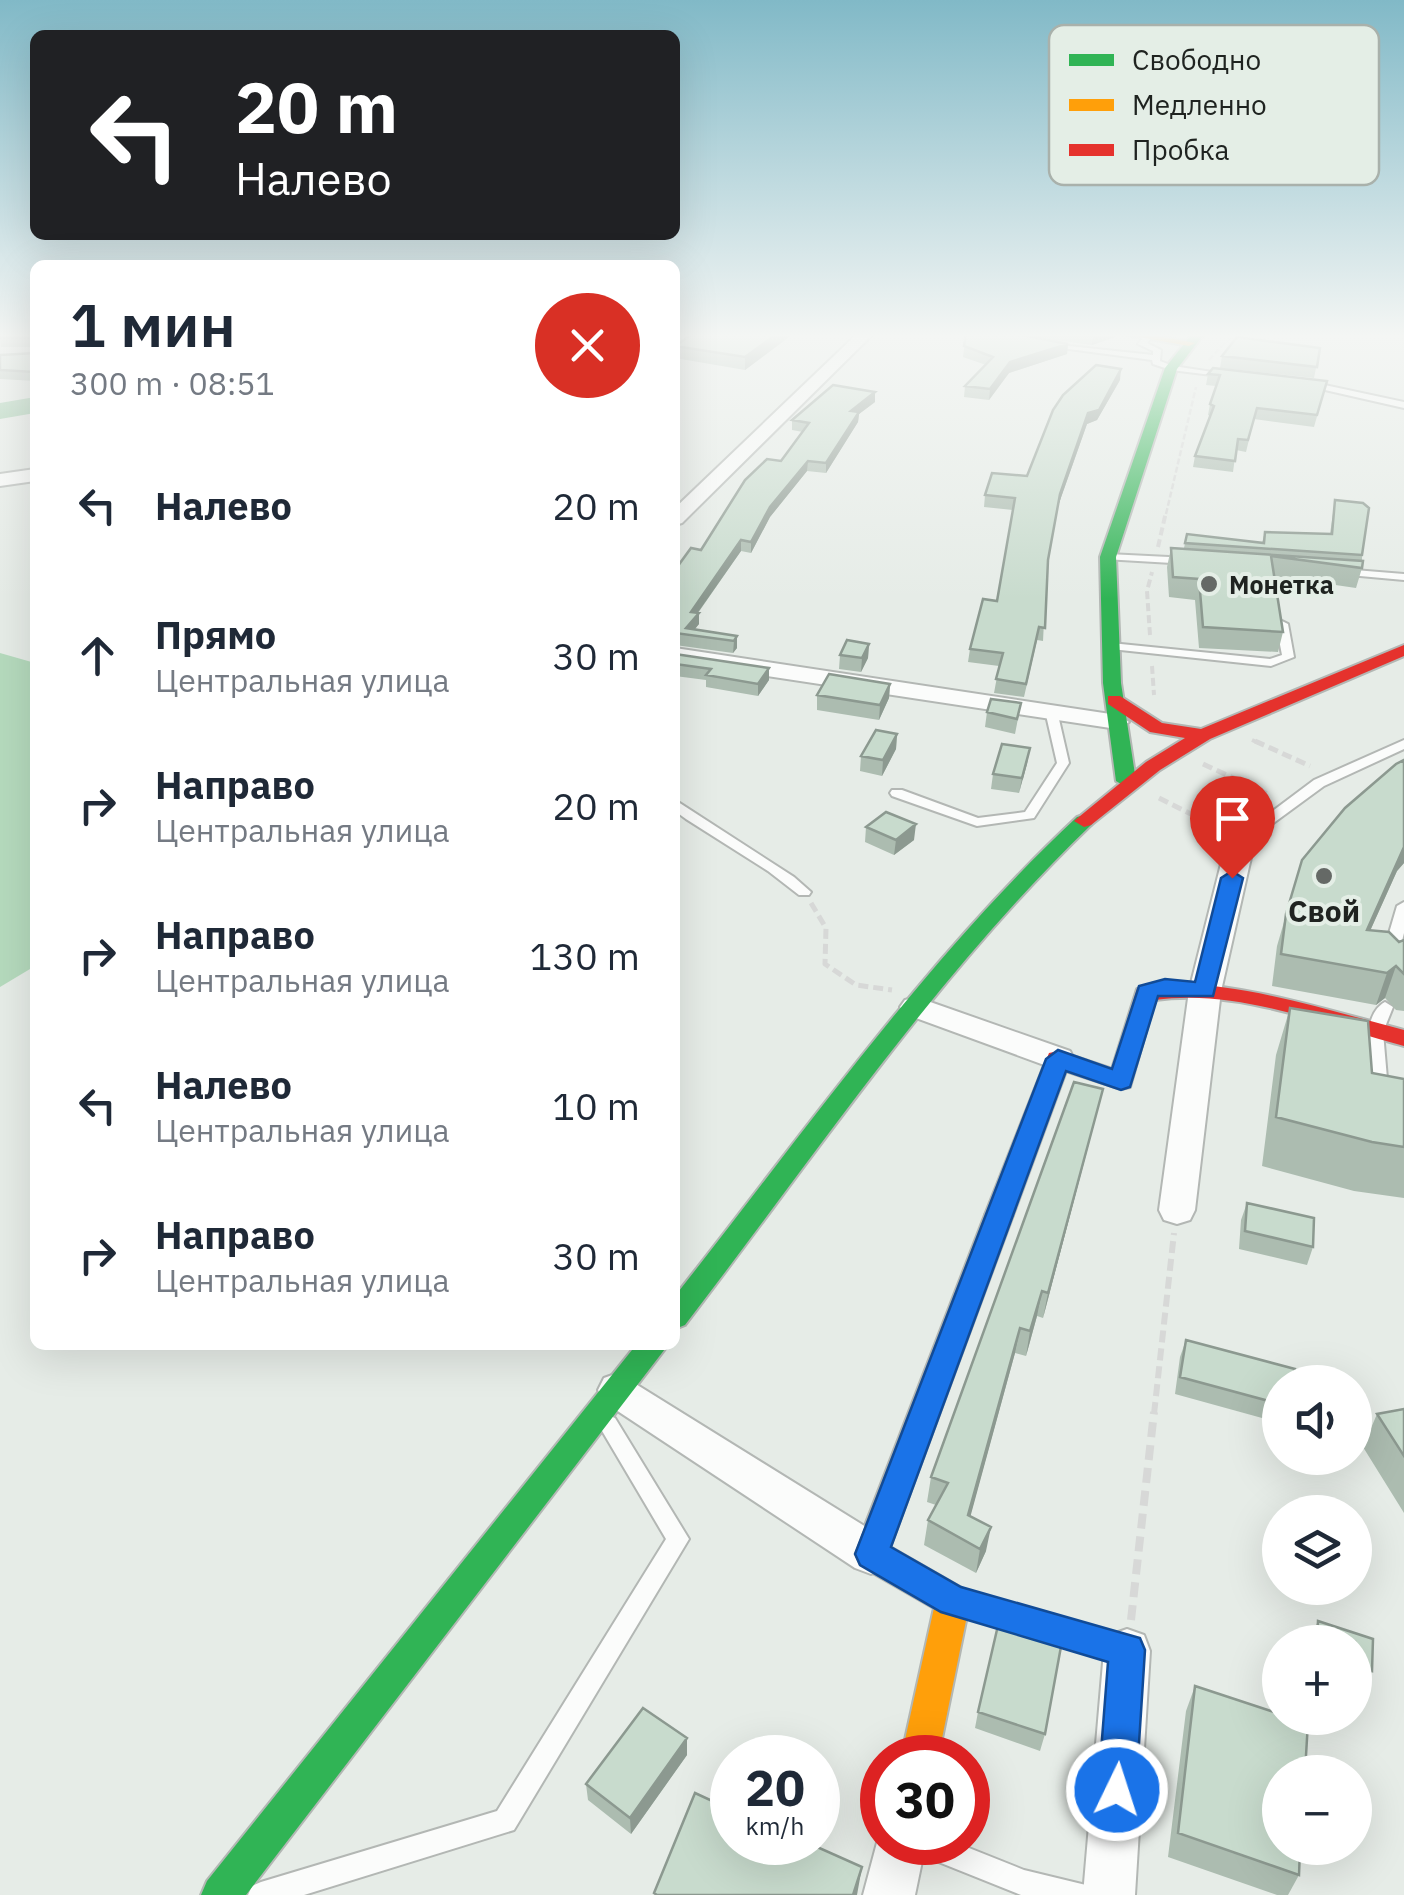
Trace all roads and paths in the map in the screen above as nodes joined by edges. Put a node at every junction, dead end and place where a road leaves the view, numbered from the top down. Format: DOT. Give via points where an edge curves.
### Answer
graph roads {
  1 [pos="775,422"];
  2 [pos="1136,422"];
  3 [pos="1187,422"];
  4 [pos="4,474"];
  5 [pos="30,474"];
  6 [pos="680,514"];
  7 [pos="1108,557"];
  8 [pos="1155,560"];
  9 [pos="1208,562"];
  10 [pos="1333,571"];
  11 [pos="1404,577"];
  12 [pos="1282,624"];
  13 [pos="1111,646"];
  14 [pos="1150,648"];
  15 [pos="1404,650"];
  16 [pos="680,656"];
  17 [pos="1116,711"];
  18 [pos="1052,715"];
  19 [pos="1157,728"];
  20 [pos="1212,730"];
  21 [pos="1404,744"];
  22 [pos="1174,751"];
  23 [pos="1333,776"];
  24 [pos="1126,781"];
  25 [pos="896,793"];
  26 [pos="1286,803"];
  27 [pos="680,808"];
  28 [pos="1241,840"];
  29 [pos="804,892"];
  30 [pos="1404,906"];
  31 [pos="1397,944"];
  32 [pos="1390,966"];
  33 [pos="856,985"];
  34 [pos="1205,990"];
  35 [pos="916,1007"];
  36 [pos="1384,1007"];
  37 [pos="1374,1032"];
  38 [pos="1404,1038"];
  39 [pos="1058,1059"];
  40 [pos="1404,1110"];
  41 [pos="1176,1210"];
  42 [pos="680,1311"];
  43 [pos="649,1350"];
  44 [pos="610,1402"];
  45 [pos="872,1554"];
  46 [pos="953,1601"];
  47 [pos="1127,1650"];
  48 [pos="924,1735"];
  49 [pos="895,1865"];
  50 [pos="978,1865"];
  51 [pos="221,1895"];
  52 [pos="261,1895"];
  53 [pos="889,1895"];
  54 [pos="1080,1895"];
  55 [pos="1110,1895"];
  1 -- 6 [label="street"];
  2 -- 7 [label="main road"];
  3 -- 8 [label="path"];
  4 -- 5 [label="street"];
  7 -- 8 [label="lane"];
  7 -- 13 [label="main road"];
  8 -- 9 [label="lane"];
  8 -- 14 [label="path" via="1148,590"];
  10 -- 11 [label="lane"];
  12 -- 14 [label="lane" via="1288,658 1271,663"];
  13 -- 14 [label="lane"];
  13 -- 17 [label="main road"];
  14 -- 19 [label="path"];
  15 -- 20 [label="main road"];
  16 -- 18 [label="street"];
  17 -- 18 [label="street"];
  17 -- 19 [label="main road"];
  17 -- 24 [label="main road"];
  18 -- 25 [label="lane" via="1063,763 1029,815 977,822"];
  19 -- 20 [label="main road"];
  20 -- 22 [label="main road"];
  20 -- 23 [label="path"];
  21 -- 23 [label="lane"];
  22 -- 24 [label="main road"];
  22 -- 26 [label="path"];
  23 -- 26 [label="lane"];
  24 -- 28 [label="path"];
  24 -- 35 [label="main road" via="990,913"];
  26 -- 28 [label="lane"];
  27 -- 29 [label="lane"];
  28 -- 34 [label="street"];
  29 -- 33 [label="path" via="826,928 824,964"];
  30 -- 31 [label="lane"];
  31 -- 32 [label="lane"];
  34 -- 37 [label="main road"];
  34 -- 39 [label="main road" via="1148,991 1121,1081"];
  34 -- 41 [label="street"];
  35 -- 39 [label="street"];
  35 -- 42 [label="main road"];
  36 -- 37 [label="lane"];
  37 -- 38 [label="main road"];
  37 -- 40 [label="lane" via="1381,1106"];
  39 -- 45 [label="main road"];
  41 -- 47 [label="path"];
  43 -- 44 [label="main road"];
  44 -- 45 [label="street"];
  44 -- 51 [label="main road"];
  44 -- 52 [label="lane" via="678,1539 505,1822"];
  45 -- 46 [label="main road"];
  46 -- 47 [label="lane"];
  46 -- 48 [label="main road"];
  47 -- 55 [label="street"];
  49 -- 53 [label="street"];
  50 -- 54 [label="lane"];
}
